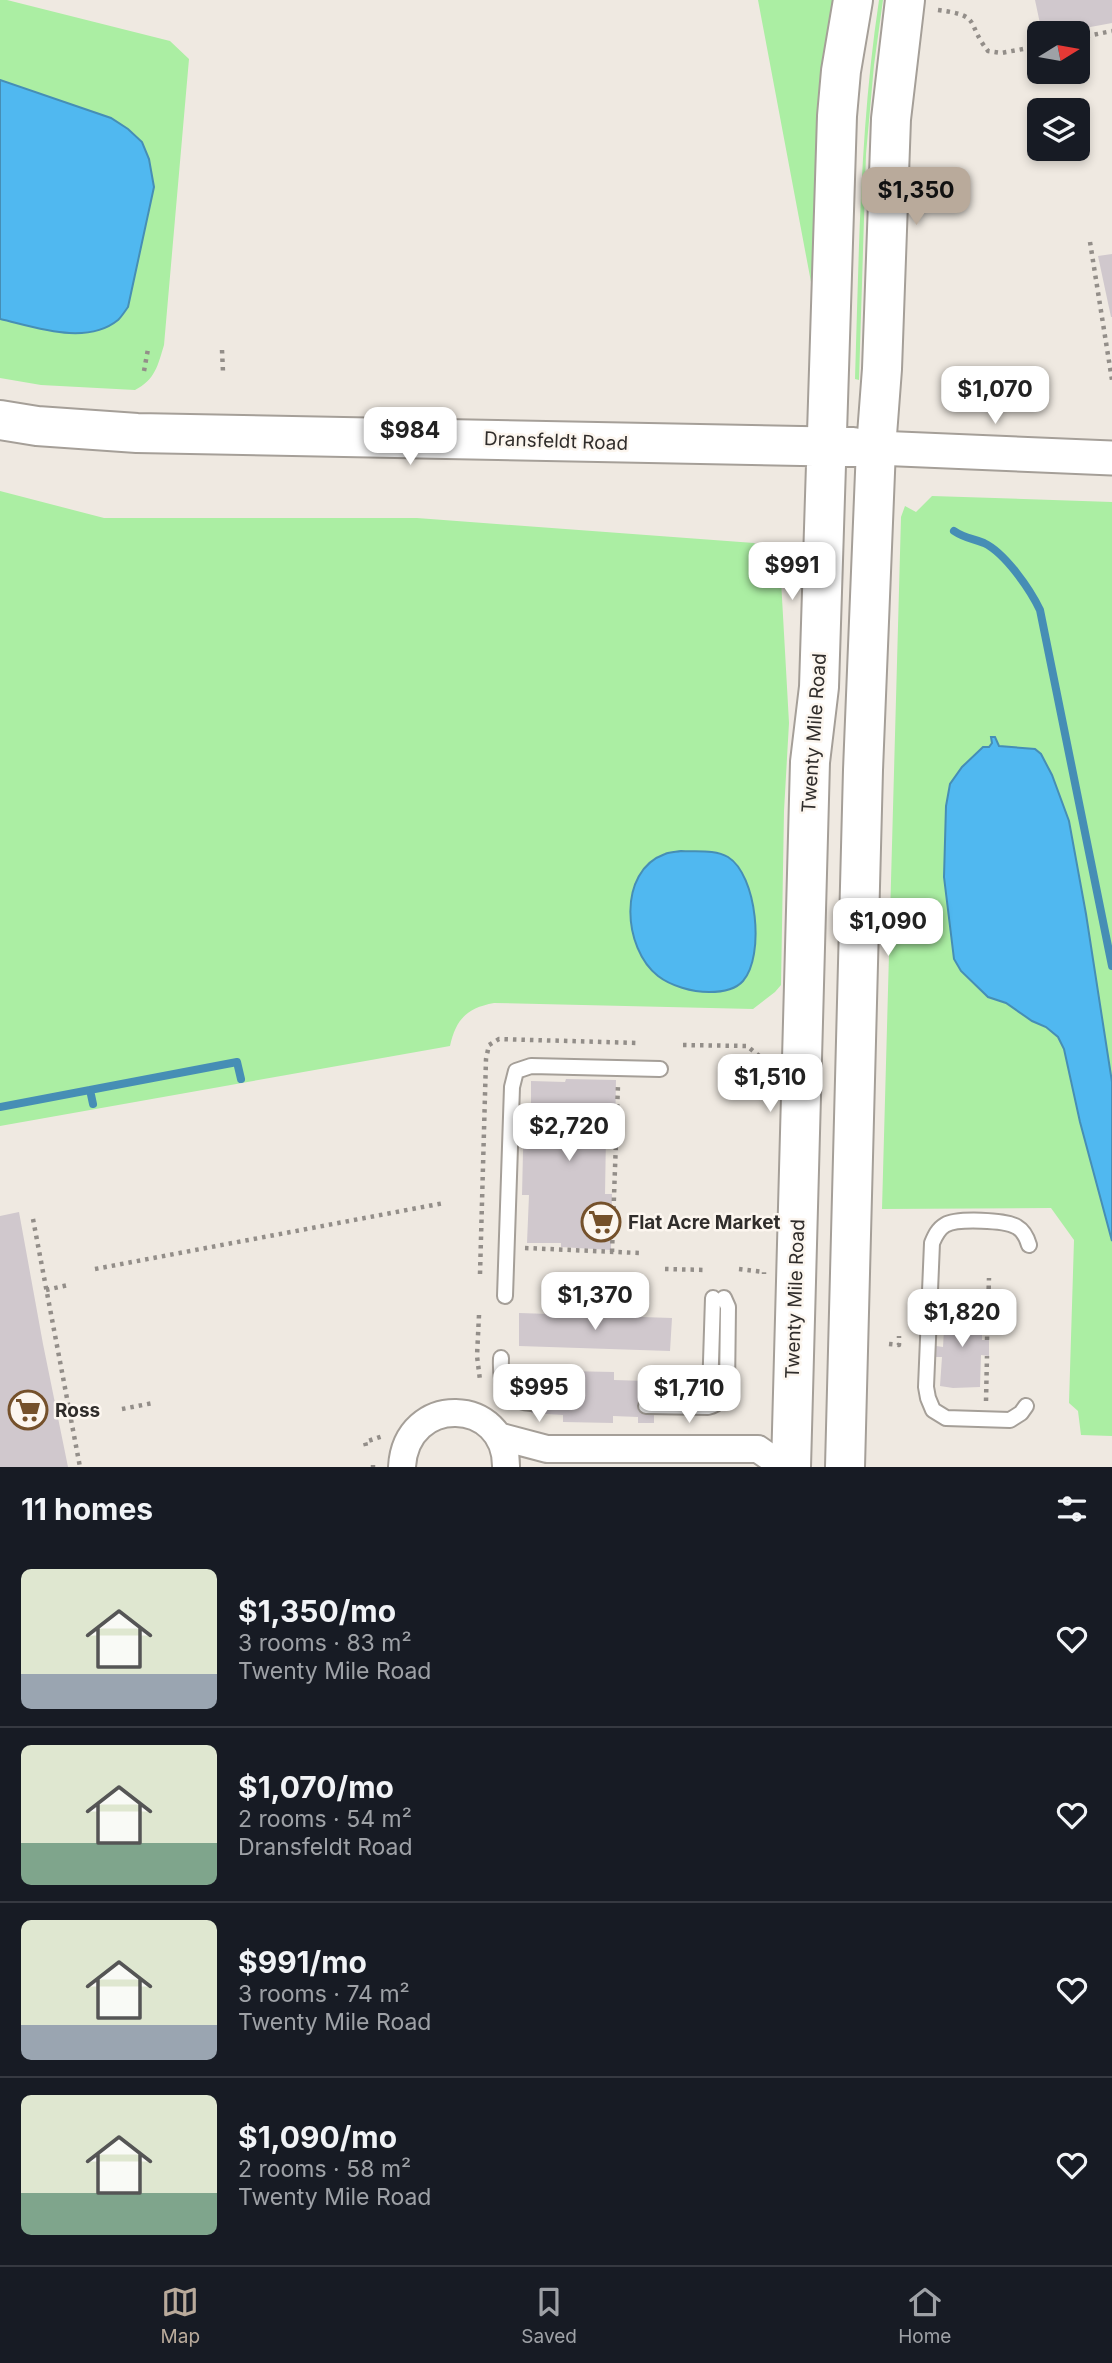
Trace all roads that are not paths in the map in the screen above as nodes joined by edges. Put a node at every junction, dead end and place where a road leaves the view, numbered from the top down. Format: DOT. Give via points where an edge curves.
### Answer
graph roads {
  1 [pos="853,0"];
  2 [pos="921,5"];
  3 [pos="0,420"];
  4 [pos="827,446"];
  5 [pos="876,447"];
  6 [pos="1112,458"];
  7 [pos="660,1069"];
  8 [pos="1029,1245"];
  9 [pos="505,1296"];
  10 [pos="718,1298"];
  11 [pos="501,1359"];
  12 [pos="531,1403"];
  13 [pos="646,1406"];
  14 [pos="1026,1406"];
  15 [pos="498,1436"];
  16 [pos="402,1467"];
  17 [pos="506,1467"];
  18 [pos="784,1467"];
  19 [pos="791,1467"];
  20 [pos="845,1467"];
  1 -- 4 [label="main road, Twenty Mile Road" via="837,116"];
  2 -- 5 [label="main road" via="891,119"];
  3 -- 4 [label="main road, Dransfeldt Road" via="138,433"];
  4 -- 5 [label="main road, Dransfeldt Road"];
  4 -- 19 [label="main road, Twenty Mile Road" via="819,687 810,762"];
  5 -- 6 [label="street, Dransfeldt Road"];
  5 -- 20 [label="main road"];
  7 -- 9 [label="lane" via="531,1066 516,1071 511,1100"];
  8 -- 14 [label="lane" via="1022,1231 1006,1223 954,1222 939,1229 932,1243 926,1387 933,1410 946,1418 1010,1420"];
  10 -- 13 [label="lane" via="708,1406"];
  11 -- 12 [label="lane" via="501,1379 507,1392 518,1402"];
  15 -- 16 [label="street" via="470,1415 444,1413 421,1424 407,1441"];
  15 -- 17 [label="street"];
  15 -- 18 [label="street" via="547,1449 758,1449"];
}
